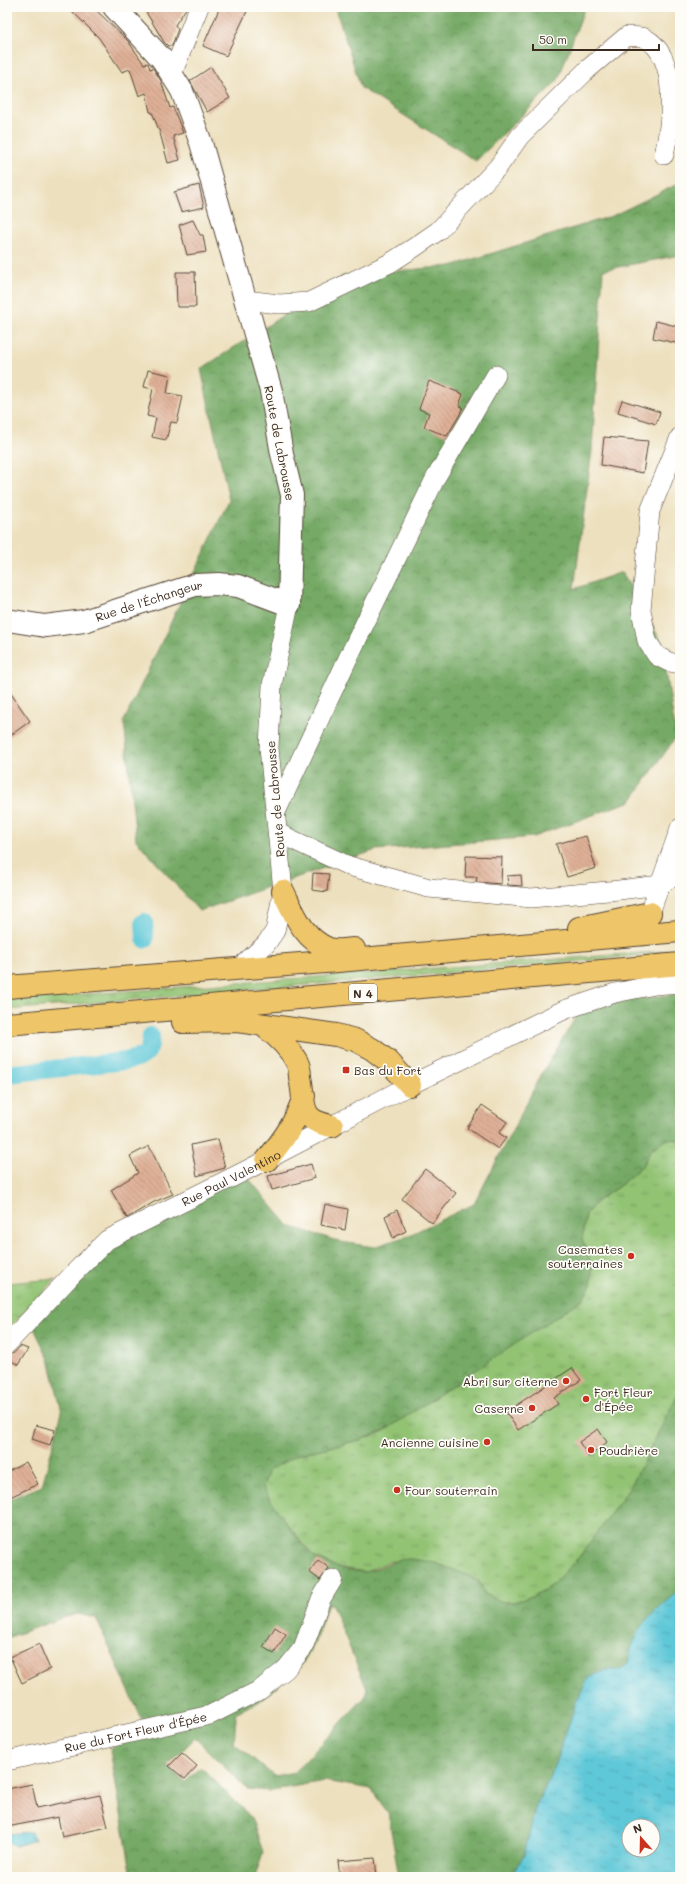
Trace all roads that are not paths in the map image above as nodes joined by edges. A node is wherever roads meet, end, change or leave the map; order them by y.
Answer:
1 (114, 7) edge
2 (199, 7) edge
3 (172, 74) junction
4 (664, 155) dead end
5 (246, 300) junction
6 (496, 375) dead end
7 (680, 437) edge
8 (289, 605) junction
9 (7, 620) edge
10 (680, 664) edge
11 (276, 812) junction
12 (680, 828) edge
13 (278, 833) junction
14 (680, 872) edge
15 (660, 885) junction
16 (283, 891) junction
17 (650, 913) joint
18 (680, 931) edge
19 (468, 950) junction
20 (407, 956) junction
21 (680, 964) edge
22 (238, 969) junction
23 (680, 983) edge
24 (7, 987) edge
25 (46, 1021) junction
26 (7, 1024) edge
27 (264, 1026) junction
28 (410, 1085) junction
29 (304, 1096) junction
30 (332, 1126) junction
31 (267, 1160) junction
32 (7, 1344) edge
33 (333, 1579) dead end
34 (7, 1761) edge

1 - 3 street, Route de Labrousse
2 - 3 street
3 - 5 street, Route de Labrousse
4 - 5 street
5 - 8 street, Route de Labrousse
6 - 11 street
7 - 10 street
8 - 9 street, Rue de l'Échangeur
8 - 11 street, Route de Labrousse
11 - 13 street, Route de Labrousse
12 - 15 street
13 - 15 street
13 - 16 street, Route de Labrousse
14 - 15 street
15 - 17 street
16 - 20 highway
16 - 22 street, Route de Labrousse
17 - 19 highway
18 - 19 highway
19 - 20 highway
20 - 22 highway
21 - 25 highway, N 4
22 - 24 highway
23 - 28 street, Rue Paul Valentino
25 - 26 highway, N 4
25 - 27 highway
27 - 28 highway
27 - 29 highway
28 - 30 street, Rue Paul Valentino
29 - 30 highway
29 - 31 highway
30 - 31 street, Rue Paul Valentino
31 - 32 street, Rue Paul Valentino
33 - 34 street, Rue du Fort Fleur d'Épée

